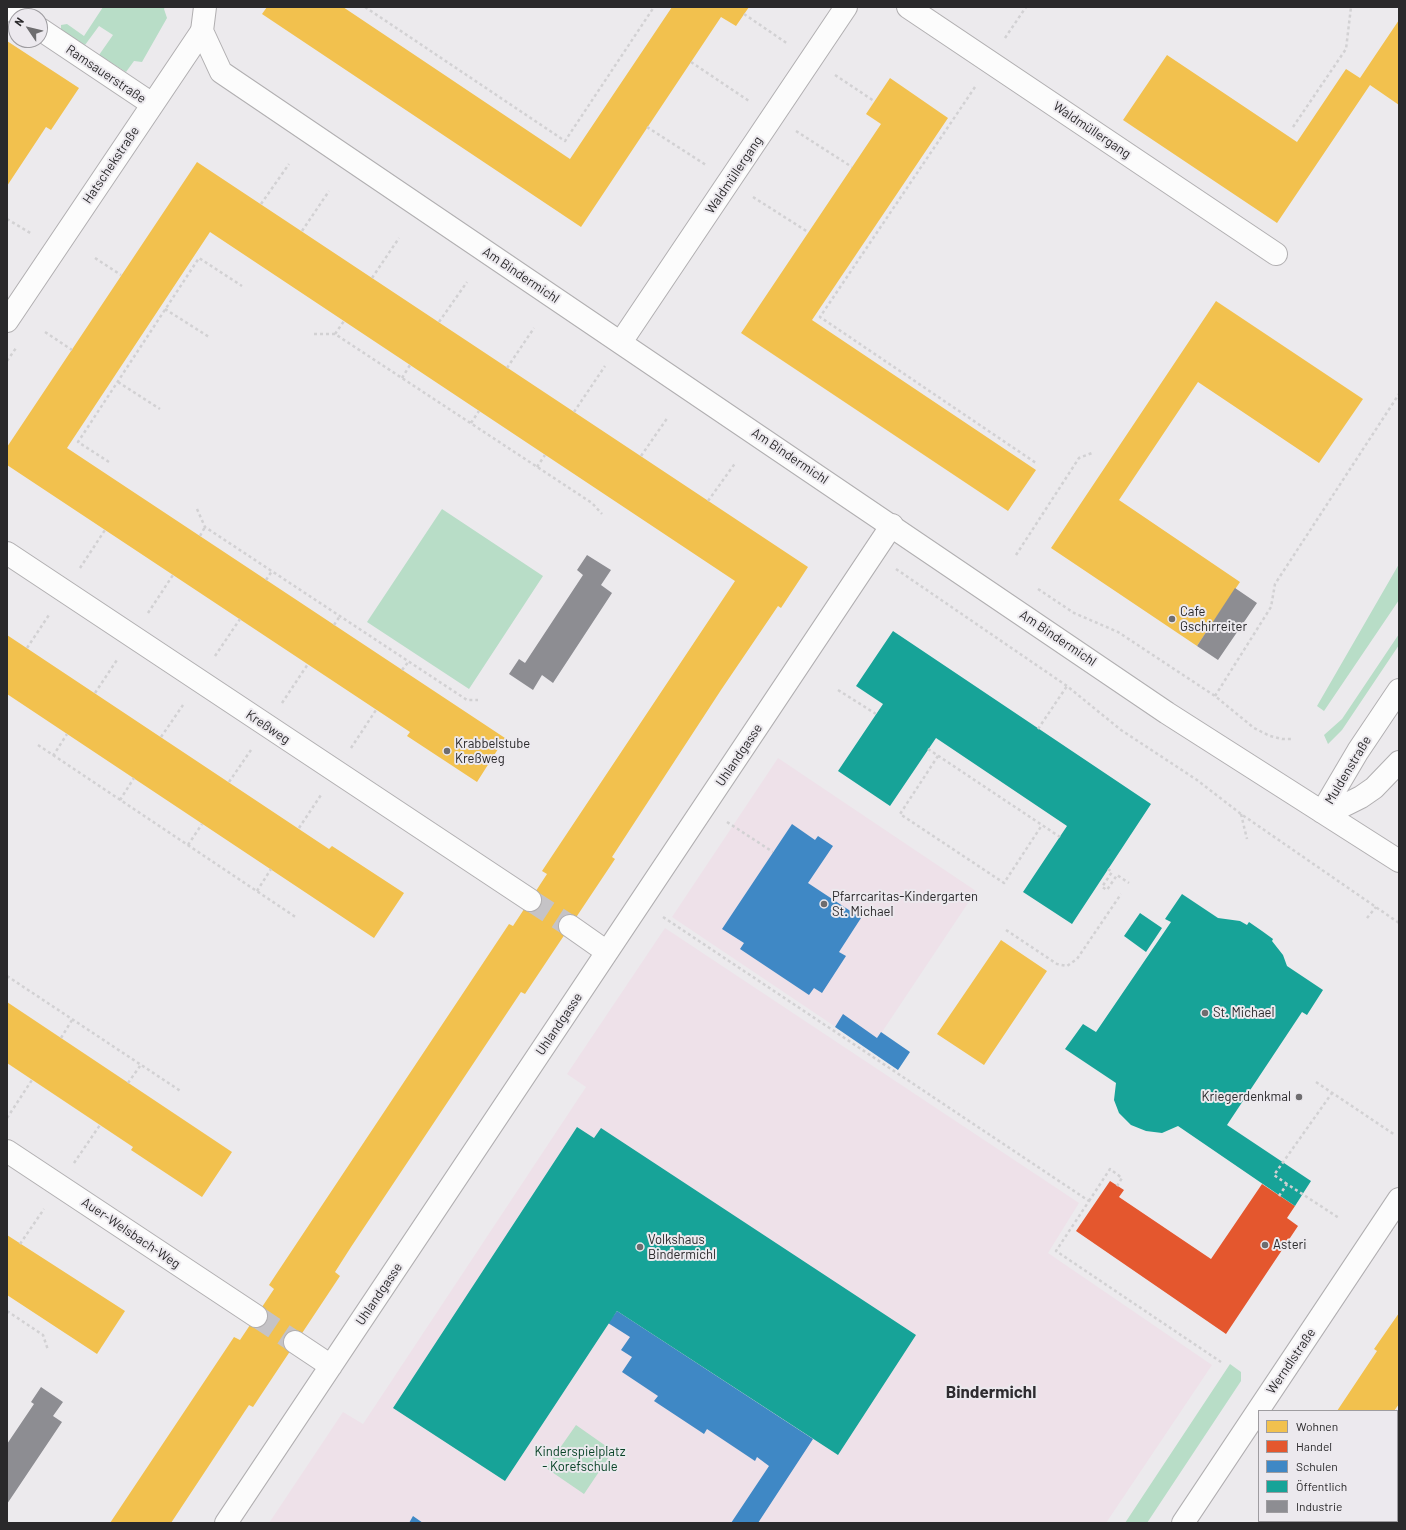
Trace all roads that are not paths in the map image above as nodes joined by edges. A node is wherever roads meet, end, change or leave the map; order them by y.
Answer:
1 (846, 7) edge
2 (908, 7) edge
3 (203, 8) edge
4 (202, 31) junction
5 (48, 34) edge
6 (152, 104) junction
7 (1276, 254) dead end
8 (7, 321) edge
9 (615, 351) junction
10 (892, 525) junction
11 (7, 553) edge
12 (1399, 690) edge
13 (1399, 762) edge
14 (1322, 812) junction
15 (1399, 861) edge
16 (530, 900) tunnel mouth
17 (570, 926) tunnel mouth
18 (607, 952) junction
19 (7, 1150) edge
20 (1399, 1200) edge
21 (256, 1316) tunnel mouth
22 (295, 1342) tunnel mouth
23 (331, 1366) junction
24 (1259, 1410) edge
25 (1258, 1411) edge
26 (226, 1523) edge
27 (1183, 1523) edge

1 - 9 street, Waldmüllergang
2 - 7 street, Waldmüllergang
3 - 4 street, Hatschekstraße
4 - 6 street, Hatschekstraße
4 - 9 street, Am Bindermichl
5 - 6 street, Ramsauerstraße
6 - 8 street, Hatschekstraße
9 - 10 street, Am Bindermichl
10 - 14 street, Am Bindermichl
10 - 18 street, Uhlandgasse
11 - 16 street, Kreßweg
12 - 14 street, Muldenstraße
13 - 14 street, Muldenstraße
14 - 15 street, Am Bindermichl
17 - 18 street
18 - 23 street, Uhlandgasse
19 - 21 street, Auer-Welsbach-Weg
20 - 24 street, Werndlstraße
22 - 23 street
23 - 26 street, Uhlandgasse
25 - 27 street, Werndlstraße

